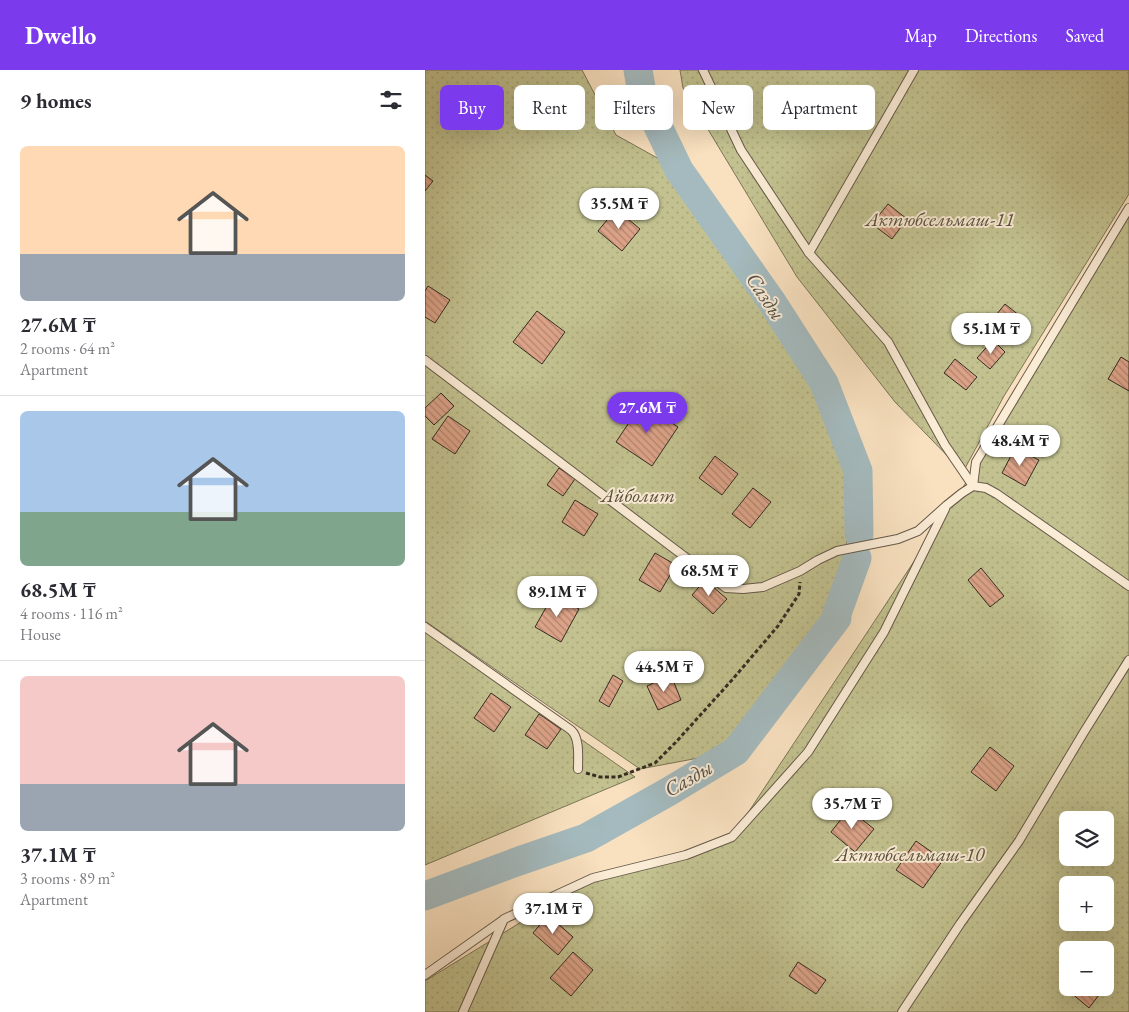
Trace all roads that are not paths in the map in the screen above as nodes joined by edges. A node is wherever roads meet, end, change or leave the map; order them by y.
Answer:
1 (703, 70) edge
2 (915, 70) edge
3 (1129, 208) edge
4 (809, 253) junction
5 (425, 360) edge
6 (973, 486) junction
7 (947, 505) junction
8 (1129, 586) edge
9 (425, 627) edge
10 (1129, 660) edge
11 (578, 769) road end
12 (504, 919) junction
13 (425, 975) edge
14 (463, 1012) edge
15 (902, 1012) edge

1 - 4 lane
2 - 4 lane
3 - 6 lane
4 - 6 lane
5 - 7 lane
6 - 7 lane
6 - 8 lane
7 - 12 lane
9 - 11 lane
10 - 15 lane
12 - 13 lane
12 - 14 lane

